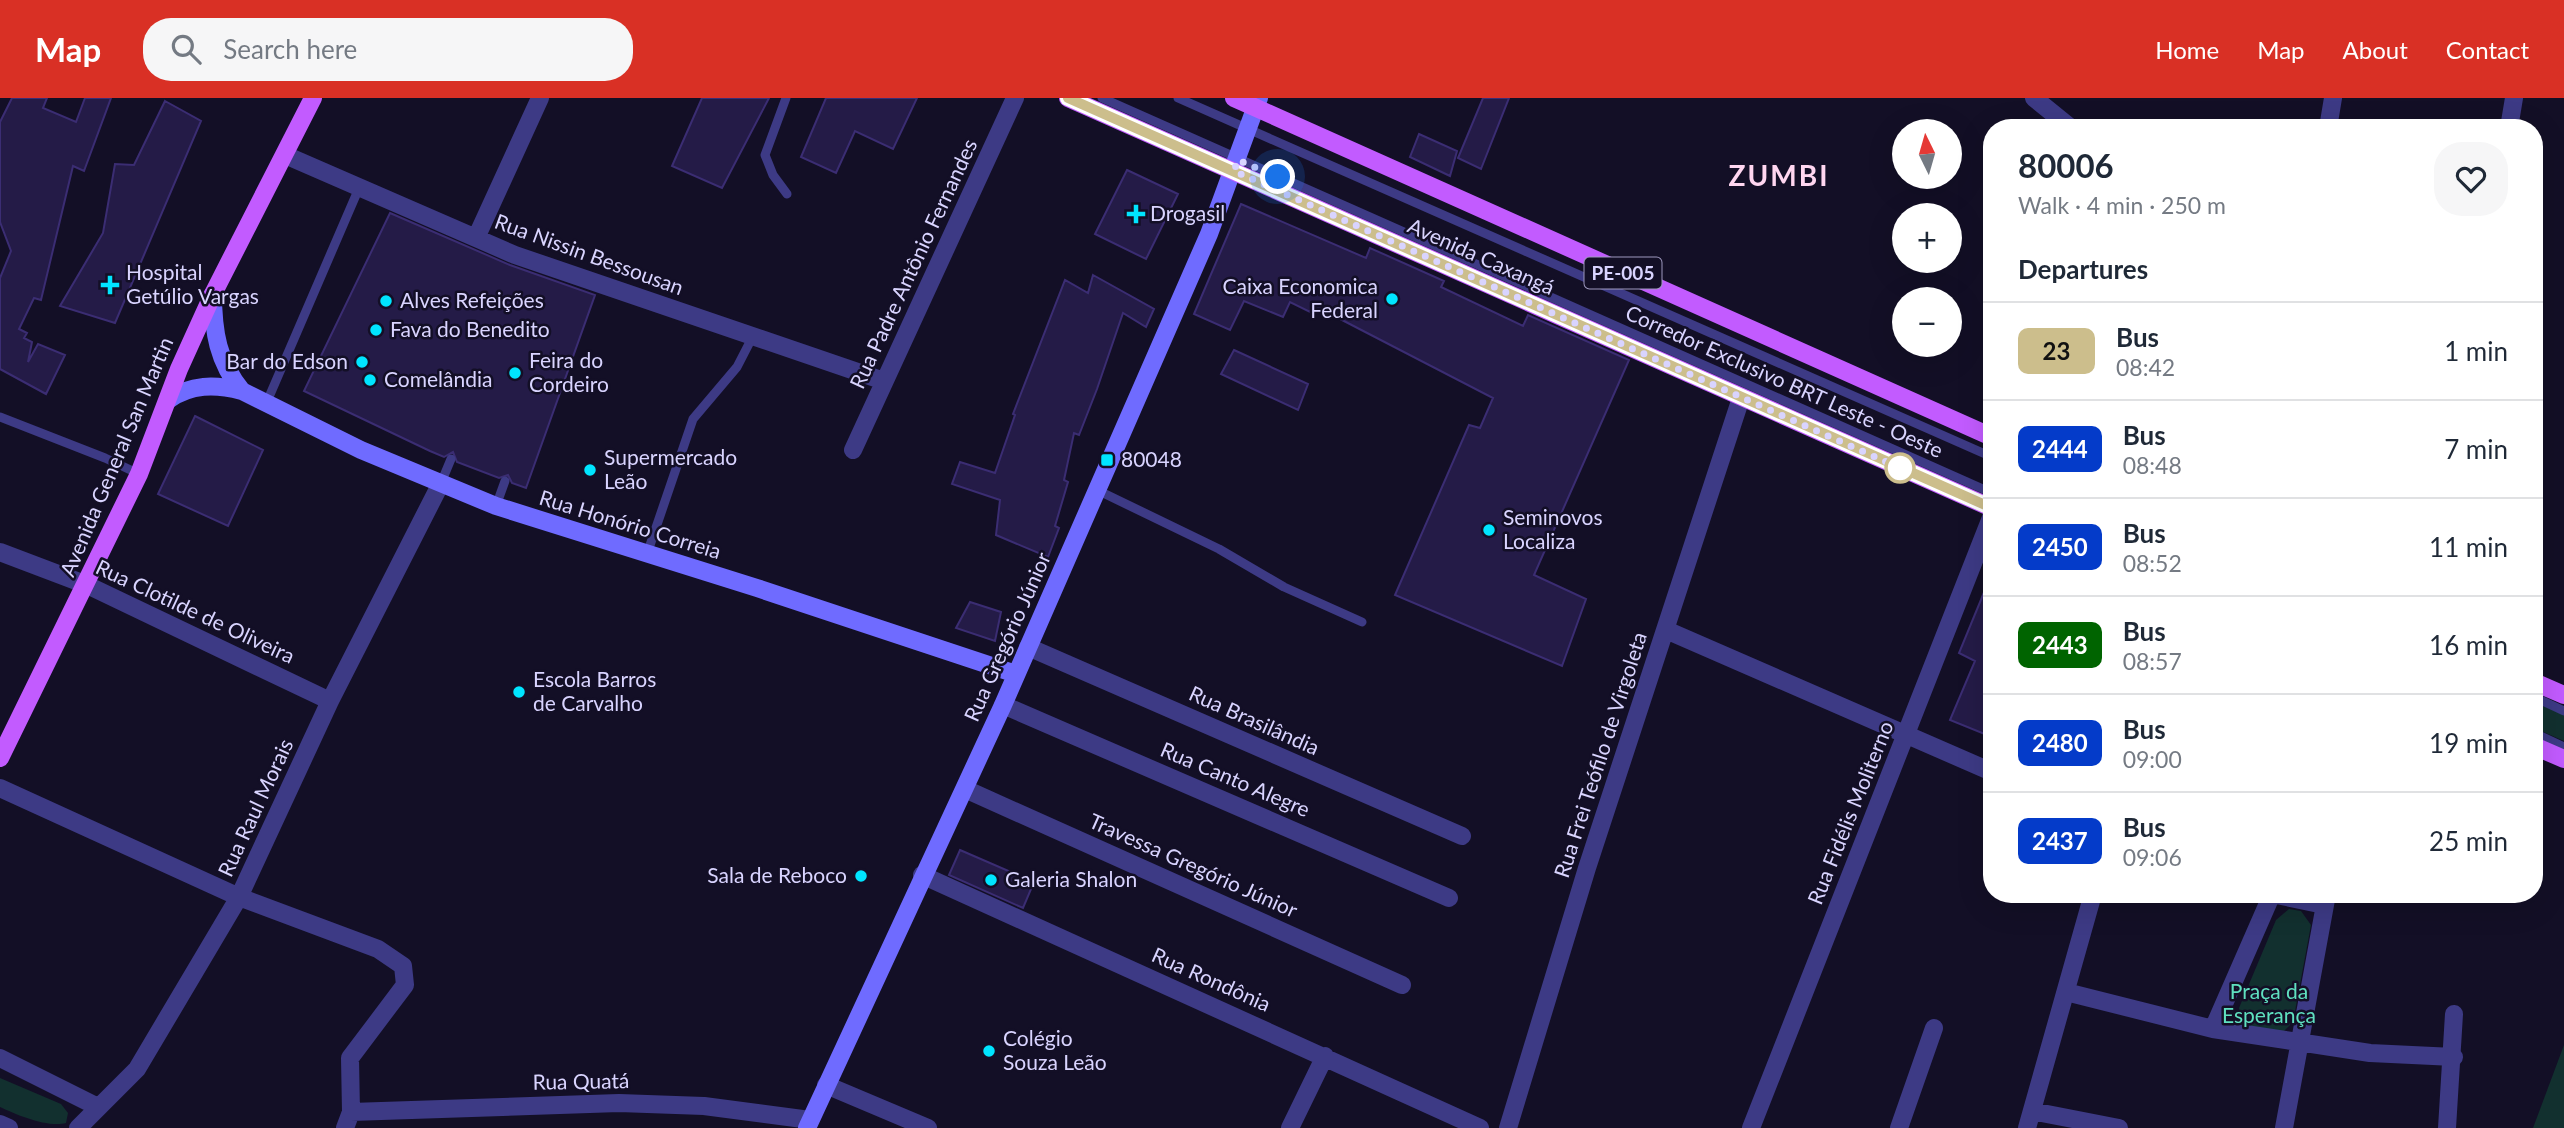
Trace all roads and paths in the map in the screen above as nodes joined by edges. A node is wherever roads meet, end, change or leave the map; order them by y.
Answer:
1 (313, 98) edge
2 (540, 98) edge
3 (786, 98) edge
4 (1015, 98) edge
5 (1068, 98) edge
6 (1102, 98) edge
7 (1178, 98) edge
8 (1234, 98) edge
9 (2034, 98) edge
10 (2333, 98) edge
11 (2514, 98) edge
12 (1257, 103) edge
13 (2060, 119) edge
14 (2330, 119) edge
15 (2510, 119) edge
16 (1248, 130) junction
17 (285, 155) junction
18 (1236, 166) junction
19 (359, 188) junction
20 (787, 194) dead end
21 (476, 238) junction
22 (213, 294) junction
23 (753, 336) junction
24 (884, 381) junction
25 (242, 391) junction
26 (1741, 398) junction
27 (168, 400) junction
28 (266, 404) junction
29 (0, 416) edge
30 (1983, 433) edge
31 (853, 450) dead end
32 (1983, 453) edge
33 (452, 459) dead end
34 (139, 474) junction
35 (505, 481) dead end
36 (440, 485) junction
37 (1983, 489) edge
38 (1097, 490) junction
39 (1983, 504) edge
40 (496, 506) junction
41 (1983, 537) edge
42 (0, 552) edge
43 (647, 554) junction
44 (87, 585) junction
45 (1362, 622) dead end
46 (1666, 631) junction
47 (1028, 647) junction
48 (1016, 674) junction
49 (2543, 686) edge
50 (2564, 695) edge
51 (330, 701) junction
52 (2543, 701) edge
53 (1003, 705) junction
54 (2564, 711) edge
55 (1905, 737) junction
56 (2543, 737) edge
57 (2564, 747) edge
58 (2543, 750) edge
59 (0, 758) edge
60 (2564, 759) edge
61 (1983, 768) edge
62 (0, 788) edge
63 (965, 789) junction
64 (1462, 836) dead end
65 (922, 874) junction
66 (239, 897) junction
67 (1449, 898) dead end
68 (2091, 903) edge
69 (2268, 903) edge
70 (2325, 903) edge
71 (1402, 985) dead end
72 (2066, 992) junction
73 (2454, 1014) dead end
74 (1934, 1028) dead end
75 (2213, 1029) junction
76 (2300, 1043) junction
77 (1325, 1056) junction
78 (2454, 1057) junction
79 (0, 1058) edge
80 (826, 1084) junction
81 (98, 1107) junction
82 (2029, 1119) edge
83 (348, 1120) edge
84 (0, 1124) edge
85 (808, 1124) edge
86 (9, 1128) edge
87 (78, 1128) edge
88 (928, 1128) edge
89 (1290, 1128) edge
90 (1480, 1128) edge
91 (1508, 1128) edge
92 (1751, 1128) edge
93 (1899, 1128) edge
94 (2119, 1128) edge
95 (2284, 1128) edge
96 (2447, 1128) edge

1 - 17 main road, Avenida General San Martin
2 - 21 street
3 - 20 lane
4 - 24 street, Rua Padre Antônio Fernandes
5 - 18 main road, Avenida Caxangá
6 - 18 lane, Corredor Exclusivo BRT Leste - Oeste
7 - 16 lane, Corredor Exclusivo BRT Leste - Oeste
8 - 12 main road, Avenida Caxangá / PE-005
9 - 13 street
10 - 14 street
11 - 15 street
12 - 16 main road, Rua Gregório Júnior
12 - 30 main road, Avenida Caxangá / PE-005
16 - 18 main road, Rua Gregório Júnior
16 - 32 lane, Corredor Exclusivo BRT Leste - Oeste
17 - 19 street, Rua Nissin Bessousan
17 - 22 main road, Avenida General San Martin
18 - 26 main road, Avenida Caxangá
18 - 37 lane, Corredor Exclusivo BRT Leste - Oeste
18 - 38 main road, Rua Gregório Júnior
19 - 21 street, Rua Nissin Bessousan
19 - 28 lane
21 - 23 street, Rua Nissin Bessousan
22 - 25 main road, Rua Honório Correia
22 - 27 main road, Avenida General San Martin
23 - 24 street, Rua Nissin Bessousan
23 - 43 lane
24 - 31 street, Rua Padre Antônio Fernandes
25 - 27 main road, Rua Honório Correia
25 - 28 main road, Rua Honório Correia
26 - 39 main road, Avenida Caxangá
26 - 46 street, Rua Frei Teófilo de Virgoleta
27 - 34 main road, Avenida General San Martin
28 - 36 main road, Rua Honório Correia
29 - 34 lane
33 - 36 lane
34 - 44 main road, Avenida General San Martin
35 - 40 lane
36 - 40 main road, Rua Honório Correia
36 - 51 street, Rua Raul Morais
38 - 45 lane
38 - 47 main road, Rua Gregório Júnior
40 - 43 main road, Rua Honório Correia
41 - 55 street, Rua Fidélis Moliterno
42 - 44 street, Rua Clotilde de Oliveira
43 - 48 main road, Rua Honório Correia
44 - 51 street, Rua Clotilde de Oliveira
44 - 59 main road, Avenida General San Martin
46 - 55 street
46 - 91 street, Rua Frei Teófilo de Virgoleta
47 - 48 main road, Rua Gregório Júnior
47 - 64 street, Rua Brasilândia
48 - 53 main road, Rua Gregório Júnior
49 - 50 main road
51 - 66 street, Rua Raul Morais
52 - 54 lane
53 - 63 main road, Rua Gregório Júnior
53 - 67 street, Rua Canto Alegre
55 - 61 street
55 - 92 street, Rua Fidélis Moliterno
56 - 57 lane
58 - 60 main road
62 - 66 street
63 - 65 main road, Rua Gregório Júnior
63 - 71 street, Travessa Gregório Júnior
65 - 77 street, Rua Rondônia
65 - 80 main road, Rua Gregório Júnior
66 - 81 street, Rua Raul Morais
66 - 83 street
68 - 72 street
69 - 75 street
70 - 76 street
72 - 75 street
72 - 82 street
73 - 78 street
74 - 93 street
75 - 76 street
76 - 78 street
76 - 95 street
77 - 89 street
77 - 90 street, Rua Rondônia
78 - 96 street
79 - 81 street
80 - 85 main road, Rua Gregório Júnior
80 - 88 street
81 - 87 street, Rua Raul Morais
82 - 94 street
83 - 85 street, Rua Quatá
84 - 86 street

